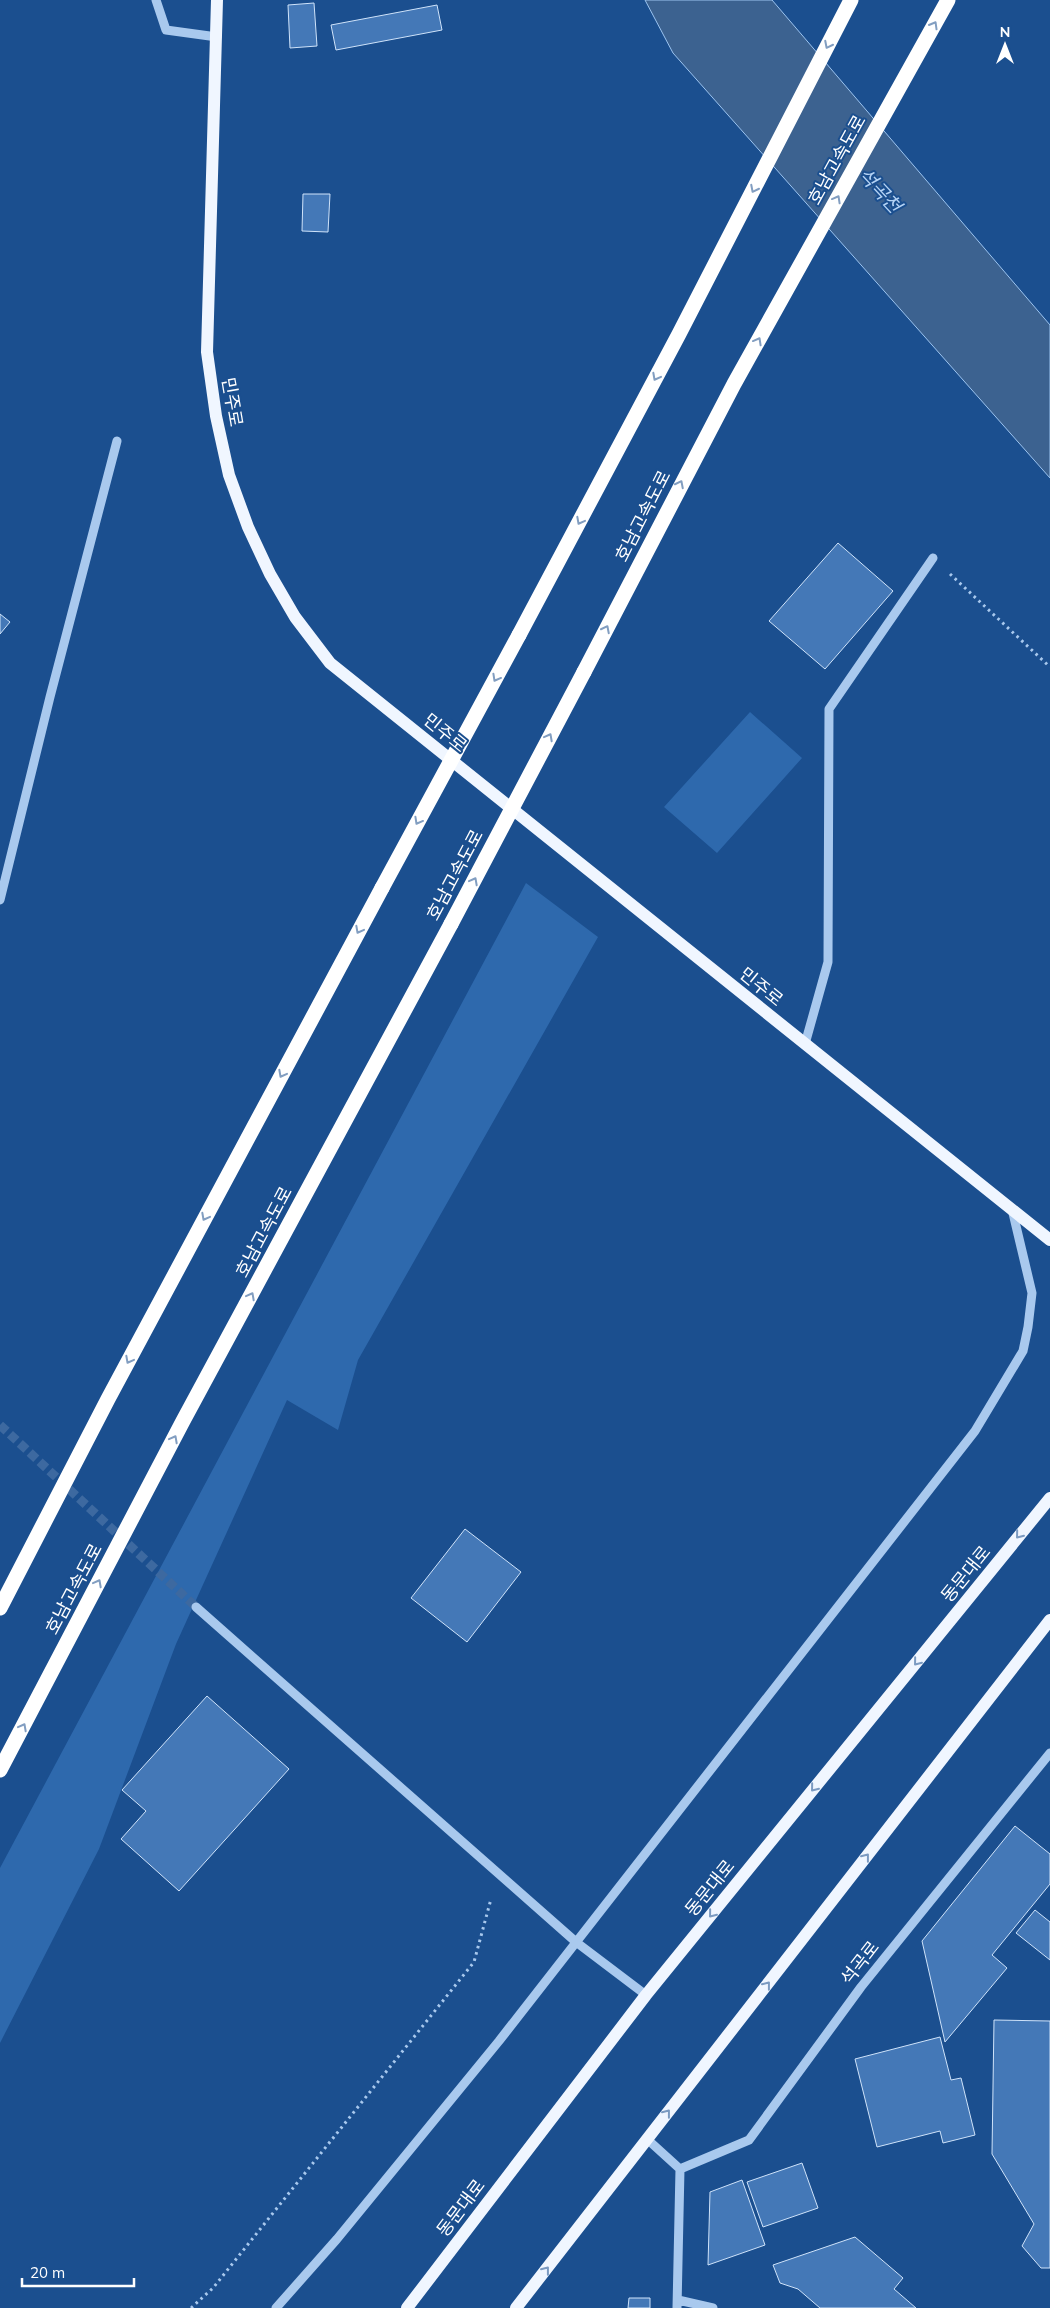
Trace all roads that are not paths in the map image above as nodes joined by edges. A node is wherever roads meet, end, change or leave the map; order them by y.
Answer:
1 (156, 0) edge
2 (217, 0) edge
3 (948, 0) edge
4 (851, 1) edge
5 (217, 37) junction
6 (117, 441) dead end
7 (933, 558) road end
8 (0, 900) edge
9 (805, 1044) junction
10 (1012, 1208) junction
11 (1050, 1240) edge
12 (1050, 1498) edge
13 (196, 1607) tunnel mouth
14 (0, 1608) edge
15 (1050, 1620) edge
16 (1050, 1753) edge
17 (0, 1770) edge
18 (576, 1942) junction
19 (646, 1995) junction
20 (647, 2139) junction
21 (680, 2169) junction
22 (678, 2304) edge
23 (276, 2308) edge
24 (407, 2308) edge
25 (516, 2308) edge
26 (713, 2308) edge

1 - 5 street
2 - 5 main road, 민주로
17 -> 3 highway, 호남고속도로, bridge
4 -> 14 highway, bridge
5 - 9 main road, 민주로
6 - 8 street
7 - 9 street
9 - 10 main road, 민주로
10 - 11 main road, 민주로
10 - 18 street
12 -> 19 main road, 동문대로
13 - 18 street
20 -> 15 main road
16 - 21 street, 석곡로
18 - 19 street
18 - 23 street
19 - 24 main road, 동문대로
20 - 21 street
25 -> 20 main road
21 - 22 street
22 - 26 street

